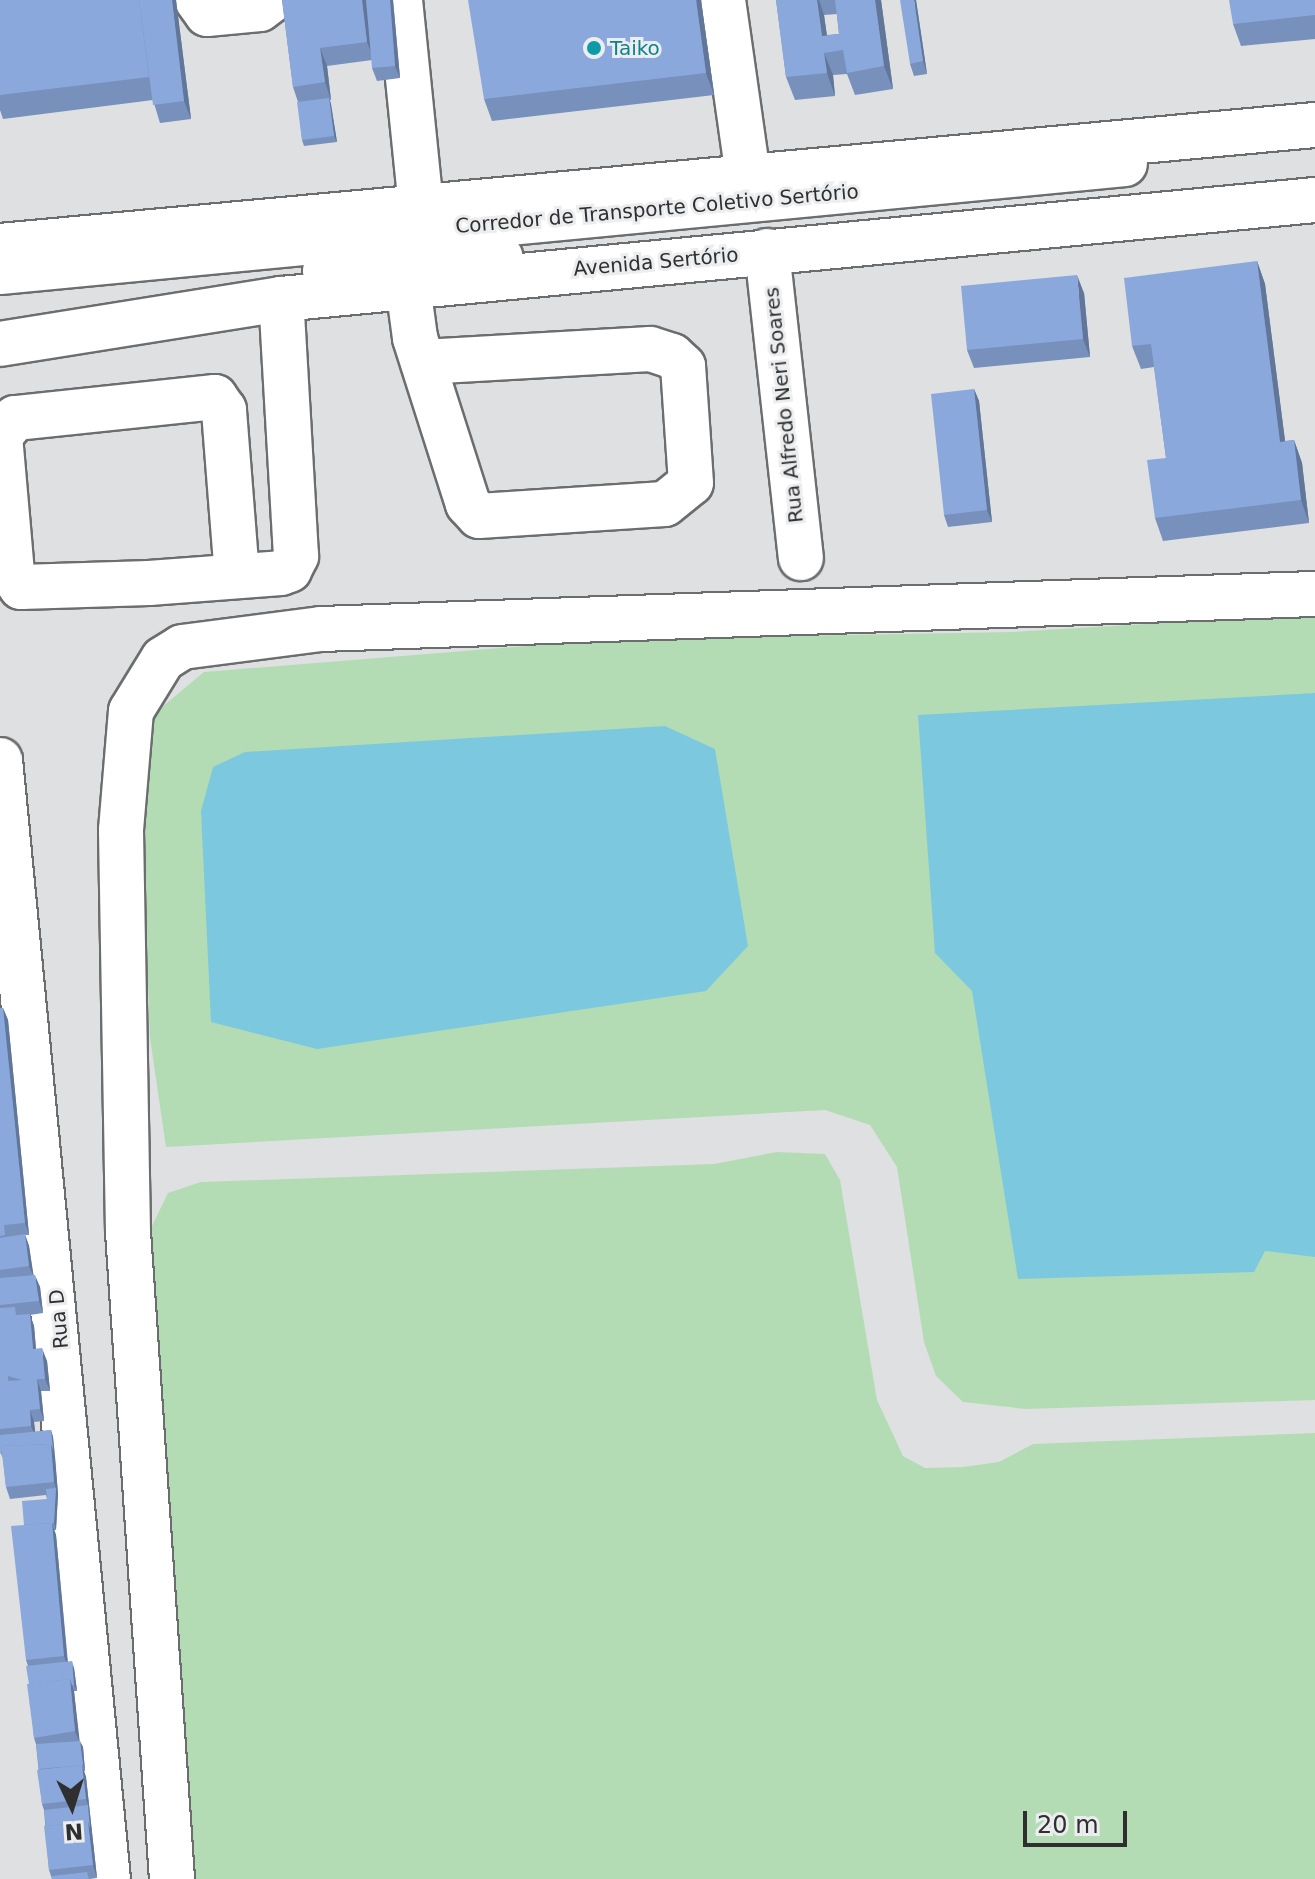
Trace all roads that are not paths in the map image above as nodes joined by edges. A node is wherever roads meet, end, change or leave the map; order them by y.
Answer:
1 (197, 0) edge
2 (272, 0) edge
3 (400, 0) edge
4 (723, 0) edge
5 (1315, 125) edge
6 (1315, 146) edge
7 (1315, 181) edge
8 (749, 182) junction
9 (1315, 200) edge
10 (421, 206) junction
11 (0, 246) edge
12 (767, 251) junction
13 (0, 272) edge
14 (408, 286) junction
15 (0, 298) edge
16 (281, 299) junction
17 (0, 344) edge
18 (423, 362) junction
19 (801, 558) dead end
20 (237, 576) junction
21 (1315, 594) edge
22 (0, 760) edge
23 (108, 1879) edge
24 (172, 1879) edge

1 - 2 main road
3 - 10 main road
4 - 8 main road
5 - 8 main road
6 - 13 main road, Corredor de Transporte Coletivo Sertório
7 - 15 main road, Corredor de Transporte Coletivo Sertório
8 - 10 main road
9 - 12 main road, Avenida Sertório
10 - 11 main road
12 - 14 main road, Avenida Sertório
12 - 19 main road, Rua Alfredo Neri Soares
14 - 16 main road, Avenida Sertório
14 - 18 main road
16 - 17 main road, Avenida Sertório
16 - 20 main road
18 - 18 main road
20 - 20 main road
21 - 24 main road
22 - 23 main road, Rua D

